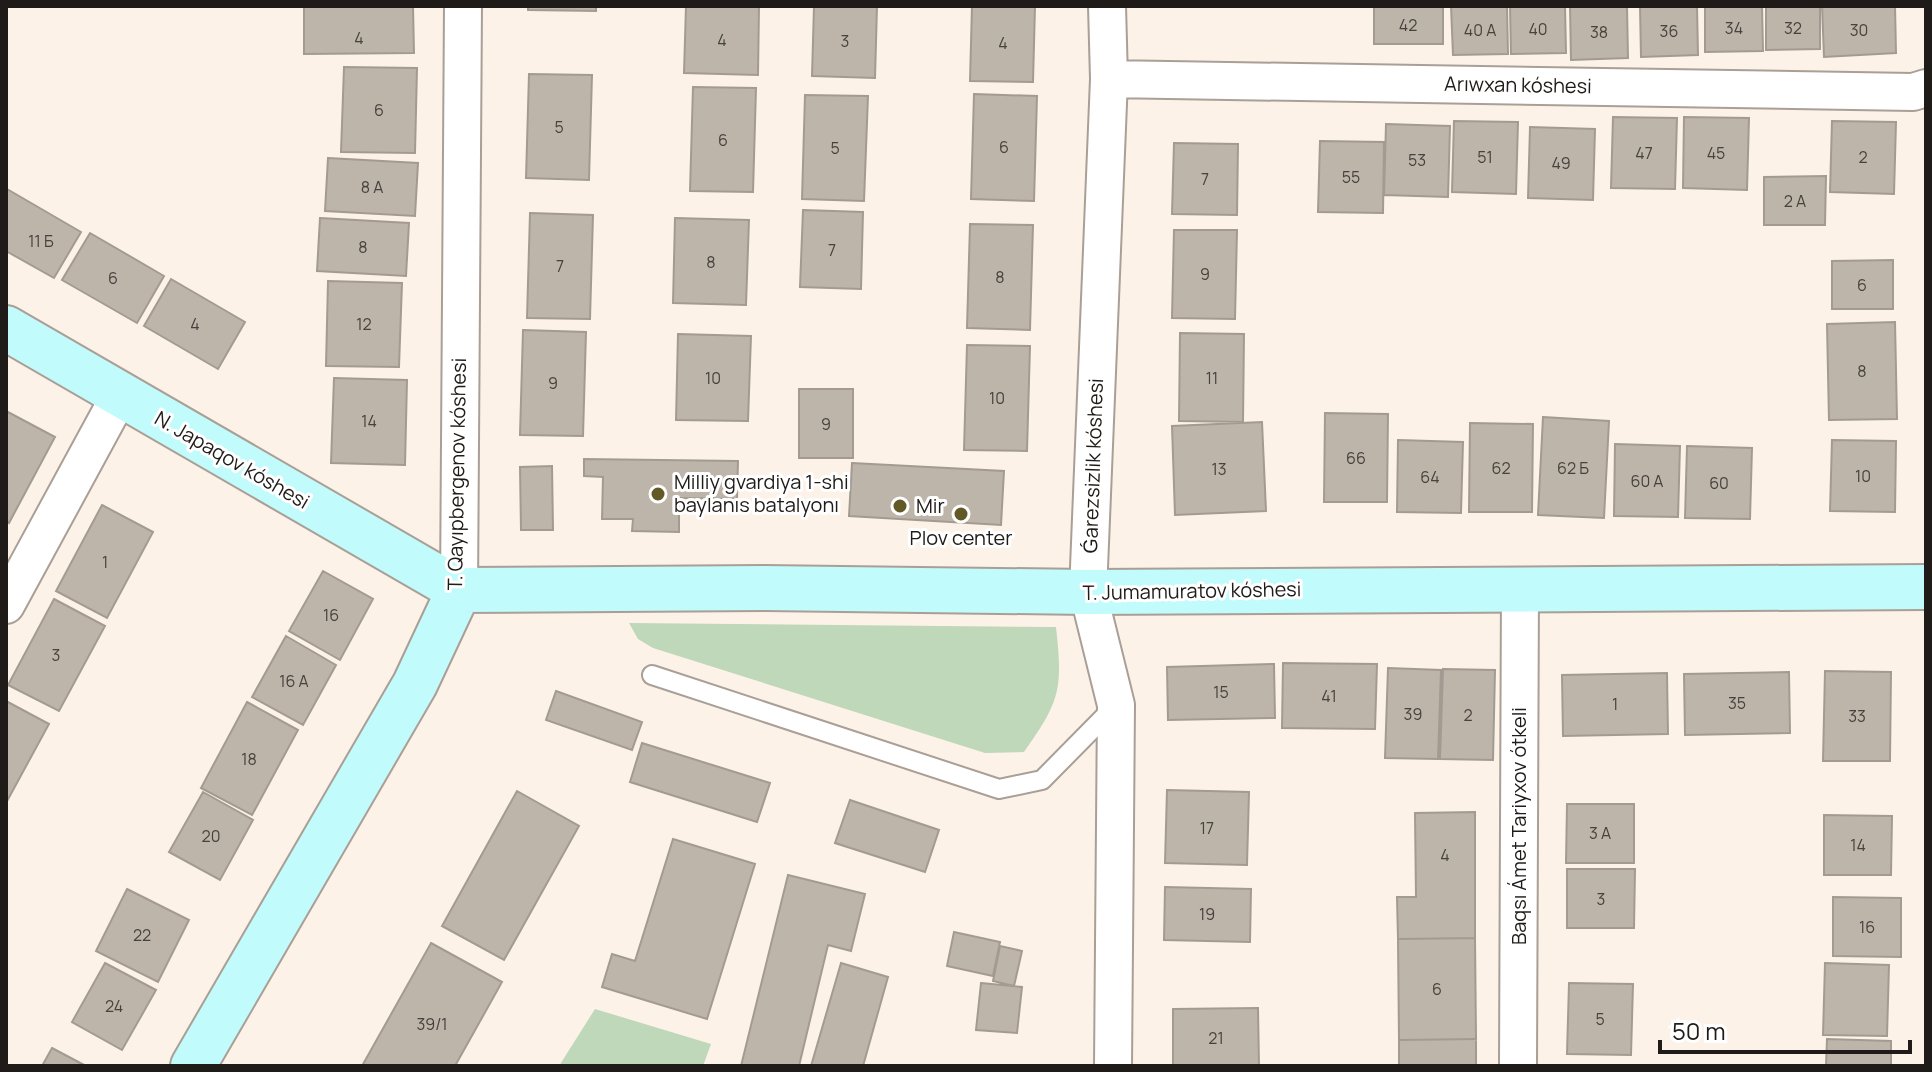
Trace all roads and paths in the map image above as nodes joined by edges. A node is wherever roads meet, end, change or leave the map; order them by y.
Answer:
1 (463, 6) edge
2 (1107, 6) edge
3 (1109, 79) junction
4 (1926, 88) edge
5 (6, 328) edge
6 (120, 395) junction
7 (1520, 587) junction
8 (1926, 587) edge
9 (459, 590) junction
10 (1088, 592) junction
11 (6, 605) edge
12 (652, 675) dead end
13 (1116, 705) junction
14 (193, 1066) edge
15 (1113, 1066) edge
16 (1518, 1066) edge

1 - 9 street, T. Qayıpbergenov kóshesi
2 - 3 street, Ǵarezsizlik kóshesi
3 - 4 street, Arıwxan kóshesi
3 - 10 street, Ǵarezsizlik kóshesi
5 - 6 main road, N. Japaqov kóshesi
6 - 9 main road, N. Japaqov kóshesi
6 - 11 street
7 - 8 main road, T. Jumamuratov kóshesi
7 - 10 main road, T. Jumamuratov kóshesi
7 - 16 street, Baqsı Ámet Tariyxov ótkeli
9 - 10 main road, T. Jumamuratov kóshesi
9 - 14 main road, T. Qayıpbergenov kóshesi
10 - 13 street, Ǵarezsizlik kóshesi
12 - 13 lane
13 - 15 street, Ǵarezsizlik kóshesi

